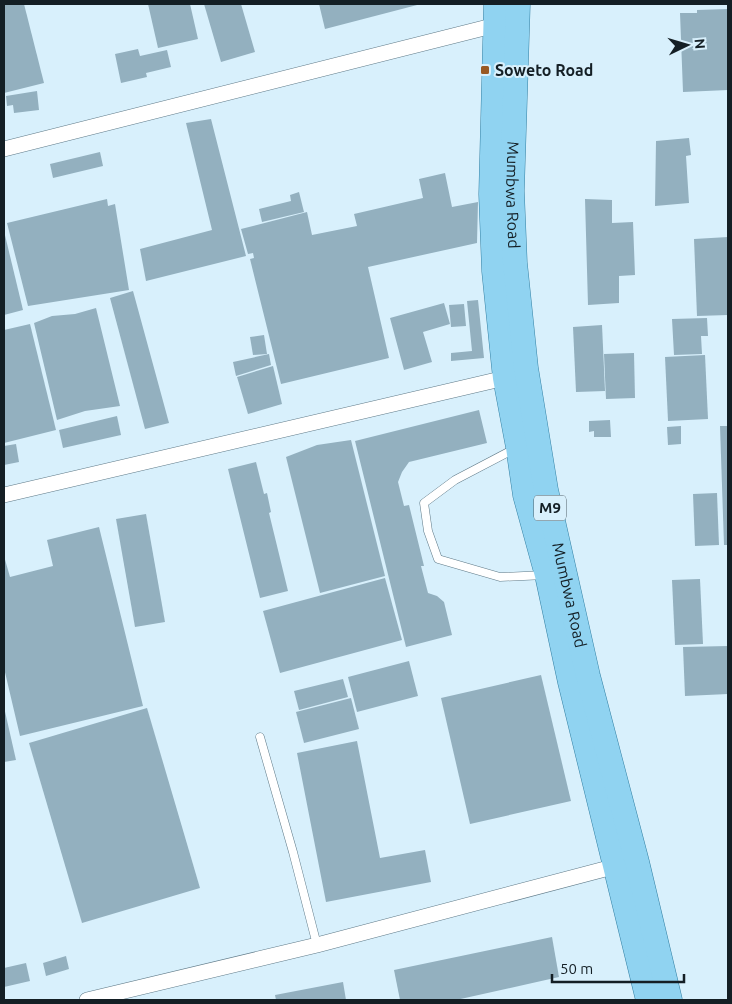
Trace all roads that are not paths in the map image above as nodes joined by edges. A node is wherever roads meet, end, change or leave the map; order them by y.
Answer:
1 (507, 13) edge
2 (4, 149) edge
3 (504, 378) junction
4 (518, 447) junction
5 (535, 492) junction
6 (4, 495) edge
7 (547, 575) junction
8 (260, 737) dead end
9 (626, 864) junction
10 (317, 945) junction
11 (87, 1000) edge
12 (648, 1000) edge
13 (670, 1000) edge

1 - 2 street
1 - 3 main road, Mumbwa Road / M9
1 - 5 main road, Mumbwa Road / M9
3 - 4 main road, Mumbwa Road / M9
3 - 6 street
4 - 5 main road, Mumbwa Road / M9
4 - 7 lane
5 - 7 main road, Mumbwa Road / M9
5 - 9 main road, Mumbwa Road / M9
7 - 9 main road, Mumbwa Road / M9
8 - 10 lane
9 - 10 street
9 - 12 main road, Mumbwa Road / M9
9 - 13 main road, Mumbwa Road / M9
10 - 11 street

